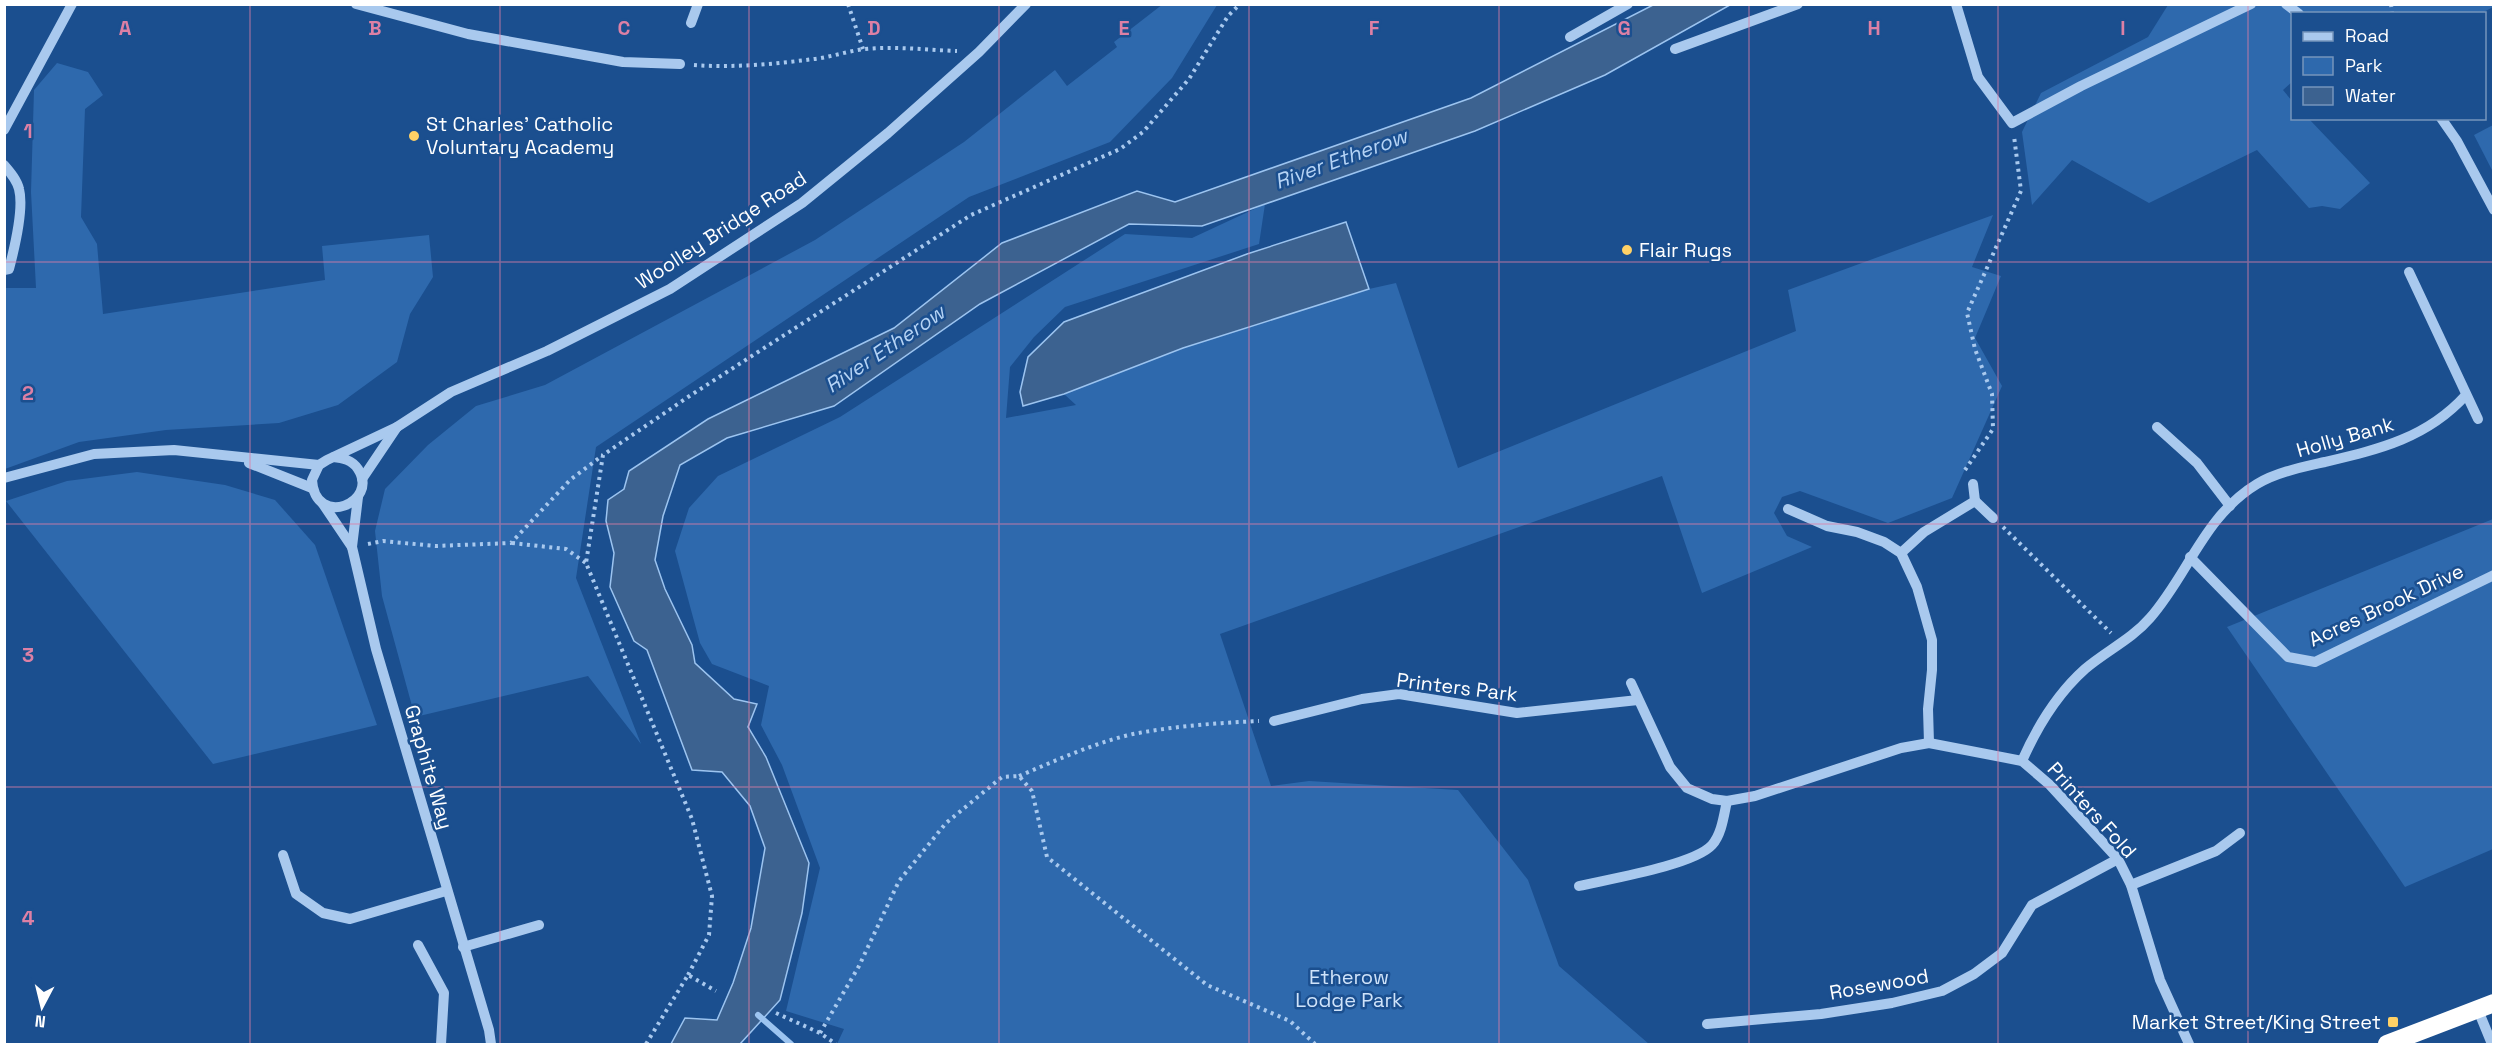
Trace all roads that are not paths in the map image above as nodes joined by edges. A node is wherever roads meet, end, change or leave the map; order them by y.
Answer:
1 (72, 4) edge
2 (356, 4) edge
3 (698, 4) edge
4 (1026, 4) edge
5 (1628, 4) edge
6 (1798, 4) edge
7 (1956, 4) edge
8 (2251, 4) edge
9 (691, 23) dead end
10 (1570, 37) dead end
11 (1675, 49) dead end
12 (680, 64) road end
13 (2442, 120) edge
14 (4, 130) edge
15 (4, 165) edge
16 (2493, 210) edge
17 (4, 270) edge
18 (2409, 272) dead end
19 (2466, 395) junction
20 (2478, 419) dead end
21 (397, 427) junction
22 (2157, 427) dead end
23 (333, 457) junction
24 (236, 458) junction
25 (319, 465) junction
26 (4, 478) edge
27 (362, 479) junction
28 (1973, 484) road end
29 (312, 488) junction
30 (358, 497) junction
31 (1975, 501) junction
32 (323, 504) junction
33 (2230, 506) junction
34 (1788, 509) dead end
35 (1997, 522) road end
36 (352, 547) junction
37 (1901, 553) junction
38 (2190, 557) junction
39 (2493, 574) edge
40 (1631, 683) dead end
41 (1638, 700) junction
42 (1274, 721) road end
43 (1929, 744) junction
44 (2022, 761) junction
45 (1727, 801) junction
46 (2240, 833) dead end
47 (283, 855) dead end
48 (2118, 859) junction
49 (2131, 885) junction
50 (1579, 886) dead end
51 (446, 891) junction
52 (539, 925) dead end
53 (418, 945) dead end
54 (464, 947) junction
55 (2486, 1007) edge
56 (1707, 1024) dead end
57 (441, 1044) edge
58 (491, 1044) edge
59 (2189, 1044) edge
60 (2387, 1044) edge
61 (2492, 1044) edge

1 - 14 street
2 - 12 street
3 - 9 street
4 - 21 street, Woolley Bridge Road
5 - 10 street
6 - 11 street
7 - 8 street
13 - 16 street
15 - 17 street
18 - 19 street
19 - 20 street
19 - 33 street, Holly Bank
21 - 23 street, Woolley Bridge Road
21 - 27 street, Woolley Bridge Road
22 - 33 street
23 - 25 street
23 - 27 street
24 - 25 street
24 - 26 street
24 - 29 street
25 - 29 street
27 - 30 street
28 - 31 street
29 - 32 street
30 - 32 street
30 - 36 street, Graphite Way
31 - 35 street
31 - 37 street
32 - 36 street
33 - 38 street, Holly Bank
34 - 37 street
36 - 51 street, Graphite Way
37 - 43 street
38 - 39 street, Acres Brook Drive
38 - 44 street, Holly Bank
40 - 41 street
41 - 42 street, Printers Park
41 - 45 street
43 - 44 street, Printers Fold
43 - 45 street, Printers Fold
44 - 48 street, Printers Fold
45 - 50 street
46 - 49 street
47 - 51 street
48 - 49 street, Printers Fold
48 - 56 street, Rosewood
49 - 59 street, Printers Fold
51 - 54 street, Graphite Way
52 - 54 street
53 - 57 street
54 - 58 street, Graphite Way
55 - 60 highway
55 - 61 street

